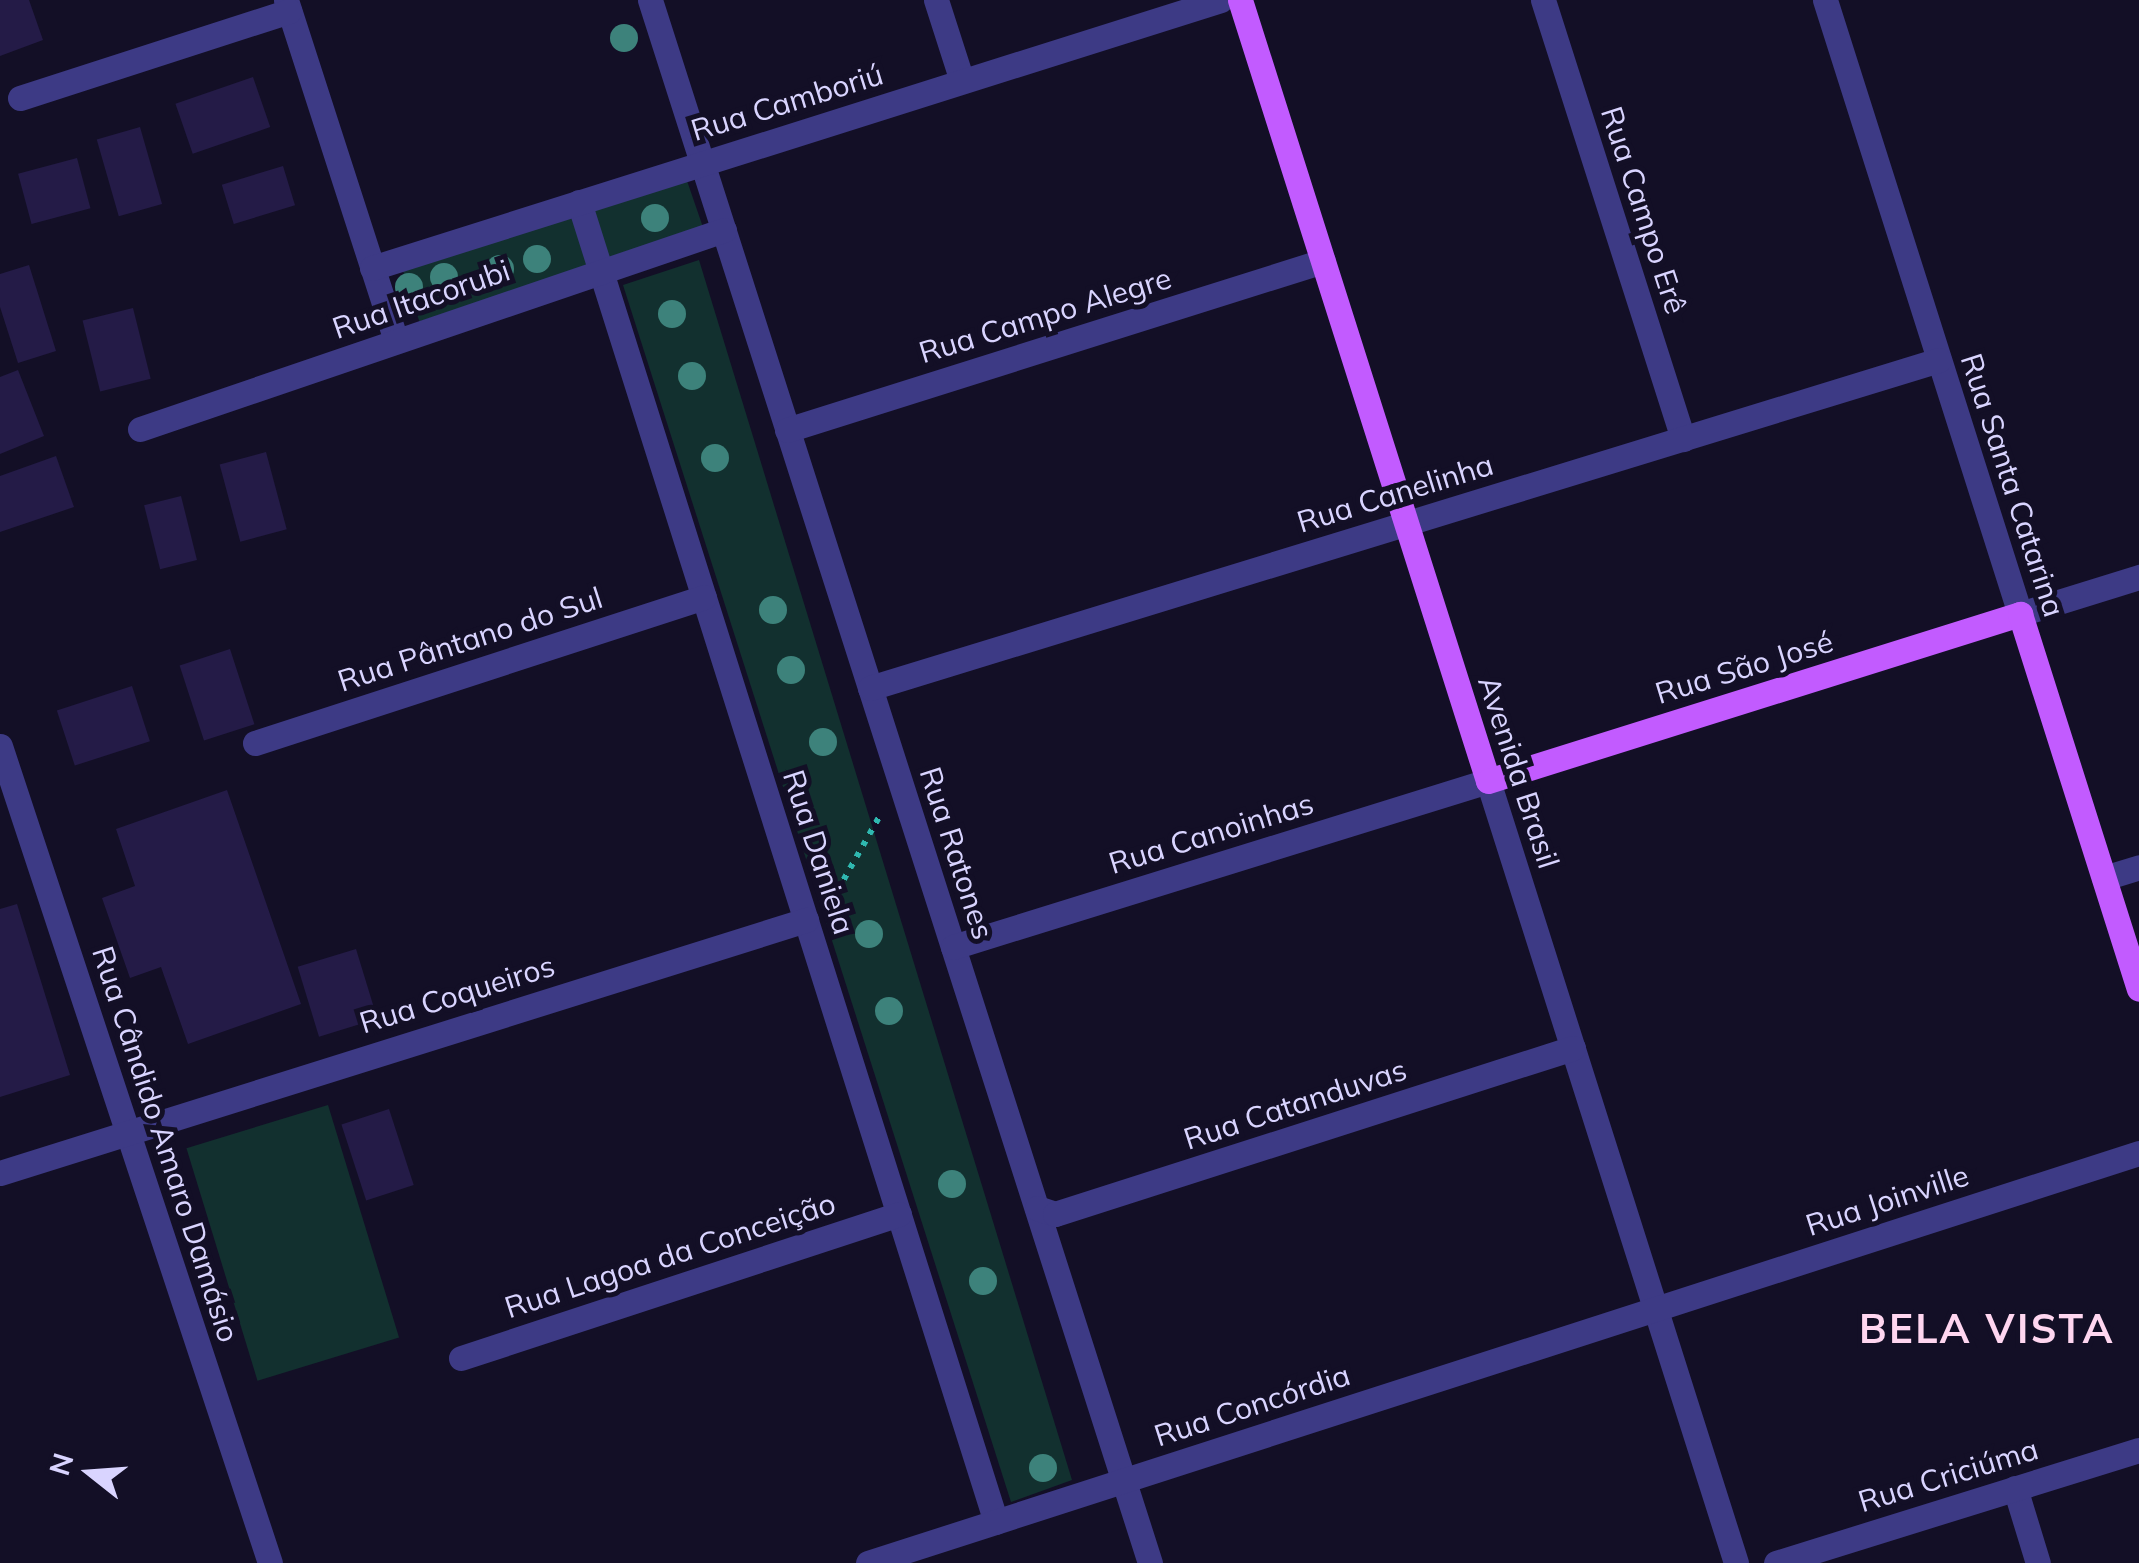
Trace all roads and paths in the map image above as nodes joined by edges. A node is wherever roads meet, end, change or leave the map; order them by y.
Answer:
1 (650, 0) edge
2 (936, 0) edge
3 (1221, 0) edge
4 (1240, 0) edge
5 (1543, 0) edge
6 (1825, 0) edge
7 (287, 5) edge
8 (962, 81) junction
9 (20, 98) dead end
10 (702, 162) junction
11 (579, 202) junction
12 (724, 230) junction
13 (1323, 261) junction
14 (372, 268) junction
15 (601, 272) junction
16 (396, 342) junction
17 (1940, 360) junction
18 (140, 429) dead end
19 (788, 430) junction
20 (1682, 439) junction
21 (1406, 524) junction
22 (2139, 577) edge
23 (704, 597) junction
24 (2020, 614) junction
25 (870, 688) junction
26 (256, 743) dead end
27 (0, 746) edge
28 (1488, 781) junction
29 (900, 782) junction
30 (2139, 867) edge
31 (2104, 878) junction
32 (809, 928) junction
33 (953, 948) junction
34 (2139, 989) edge
35 (1573, 1048) junction
36 (127, 1132) junction
37 (2139, 1153) edge
38 (0, 1173) edge
39 (1037, 1208) junction
40 (899, 1214) junction
41 (1656, 1309) junction
42 (461, 1358) dead end
43 (2139, 1450) edge
44 (1124, 1480) junction
45 (2015, 1488) junction
46 (996, 1522) junction
47 (270, 1563) edge
48 (868, 1563) edge
49 (1150, 1563) edge
50 (1736, 1563) edge
51 (1776, 1563) edge
52 (2038, 1563) edge

1 - 10 street, Rua Ratones
2 - 8 street
3 - 8 street, Rua Camboriú
4 - 13 main road, Avenida Brasil
5 - 20 street, Rua Campo Erê
6 - 17 street, Rua Santa Catarina
7 - 9 street
7 - 14 street
8 - 10 street, Rua Camboriú
10 - 11 street, Rua Camboriú
10 - 12 street, Rua Ratones
11 - 14 street, Rua Camboriú
11 - 15 street, Rua Daniela
12 - 15 street, Rua Itacorubi
12 - 19 street, Rua Ratones
13 - 19 street, Rua Campo Alegre
13 - 21 main road, Avenida Brasil
14 - 16 street
15 - 16 street, Rua Itacorubi
15 - 23 street, Rua Daniela
16 - 18 street, Rua Itacorubi
17 - 20 street, Rua Canelinha
17 - 24 street, Rua Santa Catarina
19 - 25 street, Rua Ratones
20 - 21 street, Rua Canelinha
21 - 25 street, Rua Canelinha
21 - 28 main road, Avenida Brasil
22 - 24 street
23 - 26 street, Rua Pântano do Sul
23 - 32 street, Rua Daniela
24 - 28 main road, Rua São José
24 - 31 main road, Rua Santa Catarina
25 - 29 street, Rua Ratones
27 - 36 street, Rua Cândido Amaro Damásio
28 - 33 street, Rua Canoinhas
28 - 35 street, Avenida Brasil
29 - 32 path
29 - 33 street, Rua Ratones
30 - 31 street
31 - 34 main road, Rua Santa Catarina
32 - 36 street, Rua Coqueiros
32 - 40 street, Rua Daniela
33 - 39 street, Rua Ratones
35 - 39 street, Rua Catanduvas
35 - 41 street, Avenida Brasil
36 - 38 street, Rua Coqueiros
36 - 47 street, Rua Cândido Amaro Damásio
37 - 41 street, Rua Joinville
39 - 44 street, Rua Ratones
40 - 42 street, Rua Lagoa da Conceição
40 - 46 street, Rua Daniela
41 - 44 street, Rua Concórdia
41 - 50 street, Avenida Brasil
43 - 45 street, Rua Criciúma
44 - 46 street, Rua Concórdia
44 - 49 street, Rua Ratones
45 - 51 street, Rua Criciúma
45 - 52 street
46 - 48 street, Rua Concórdia

